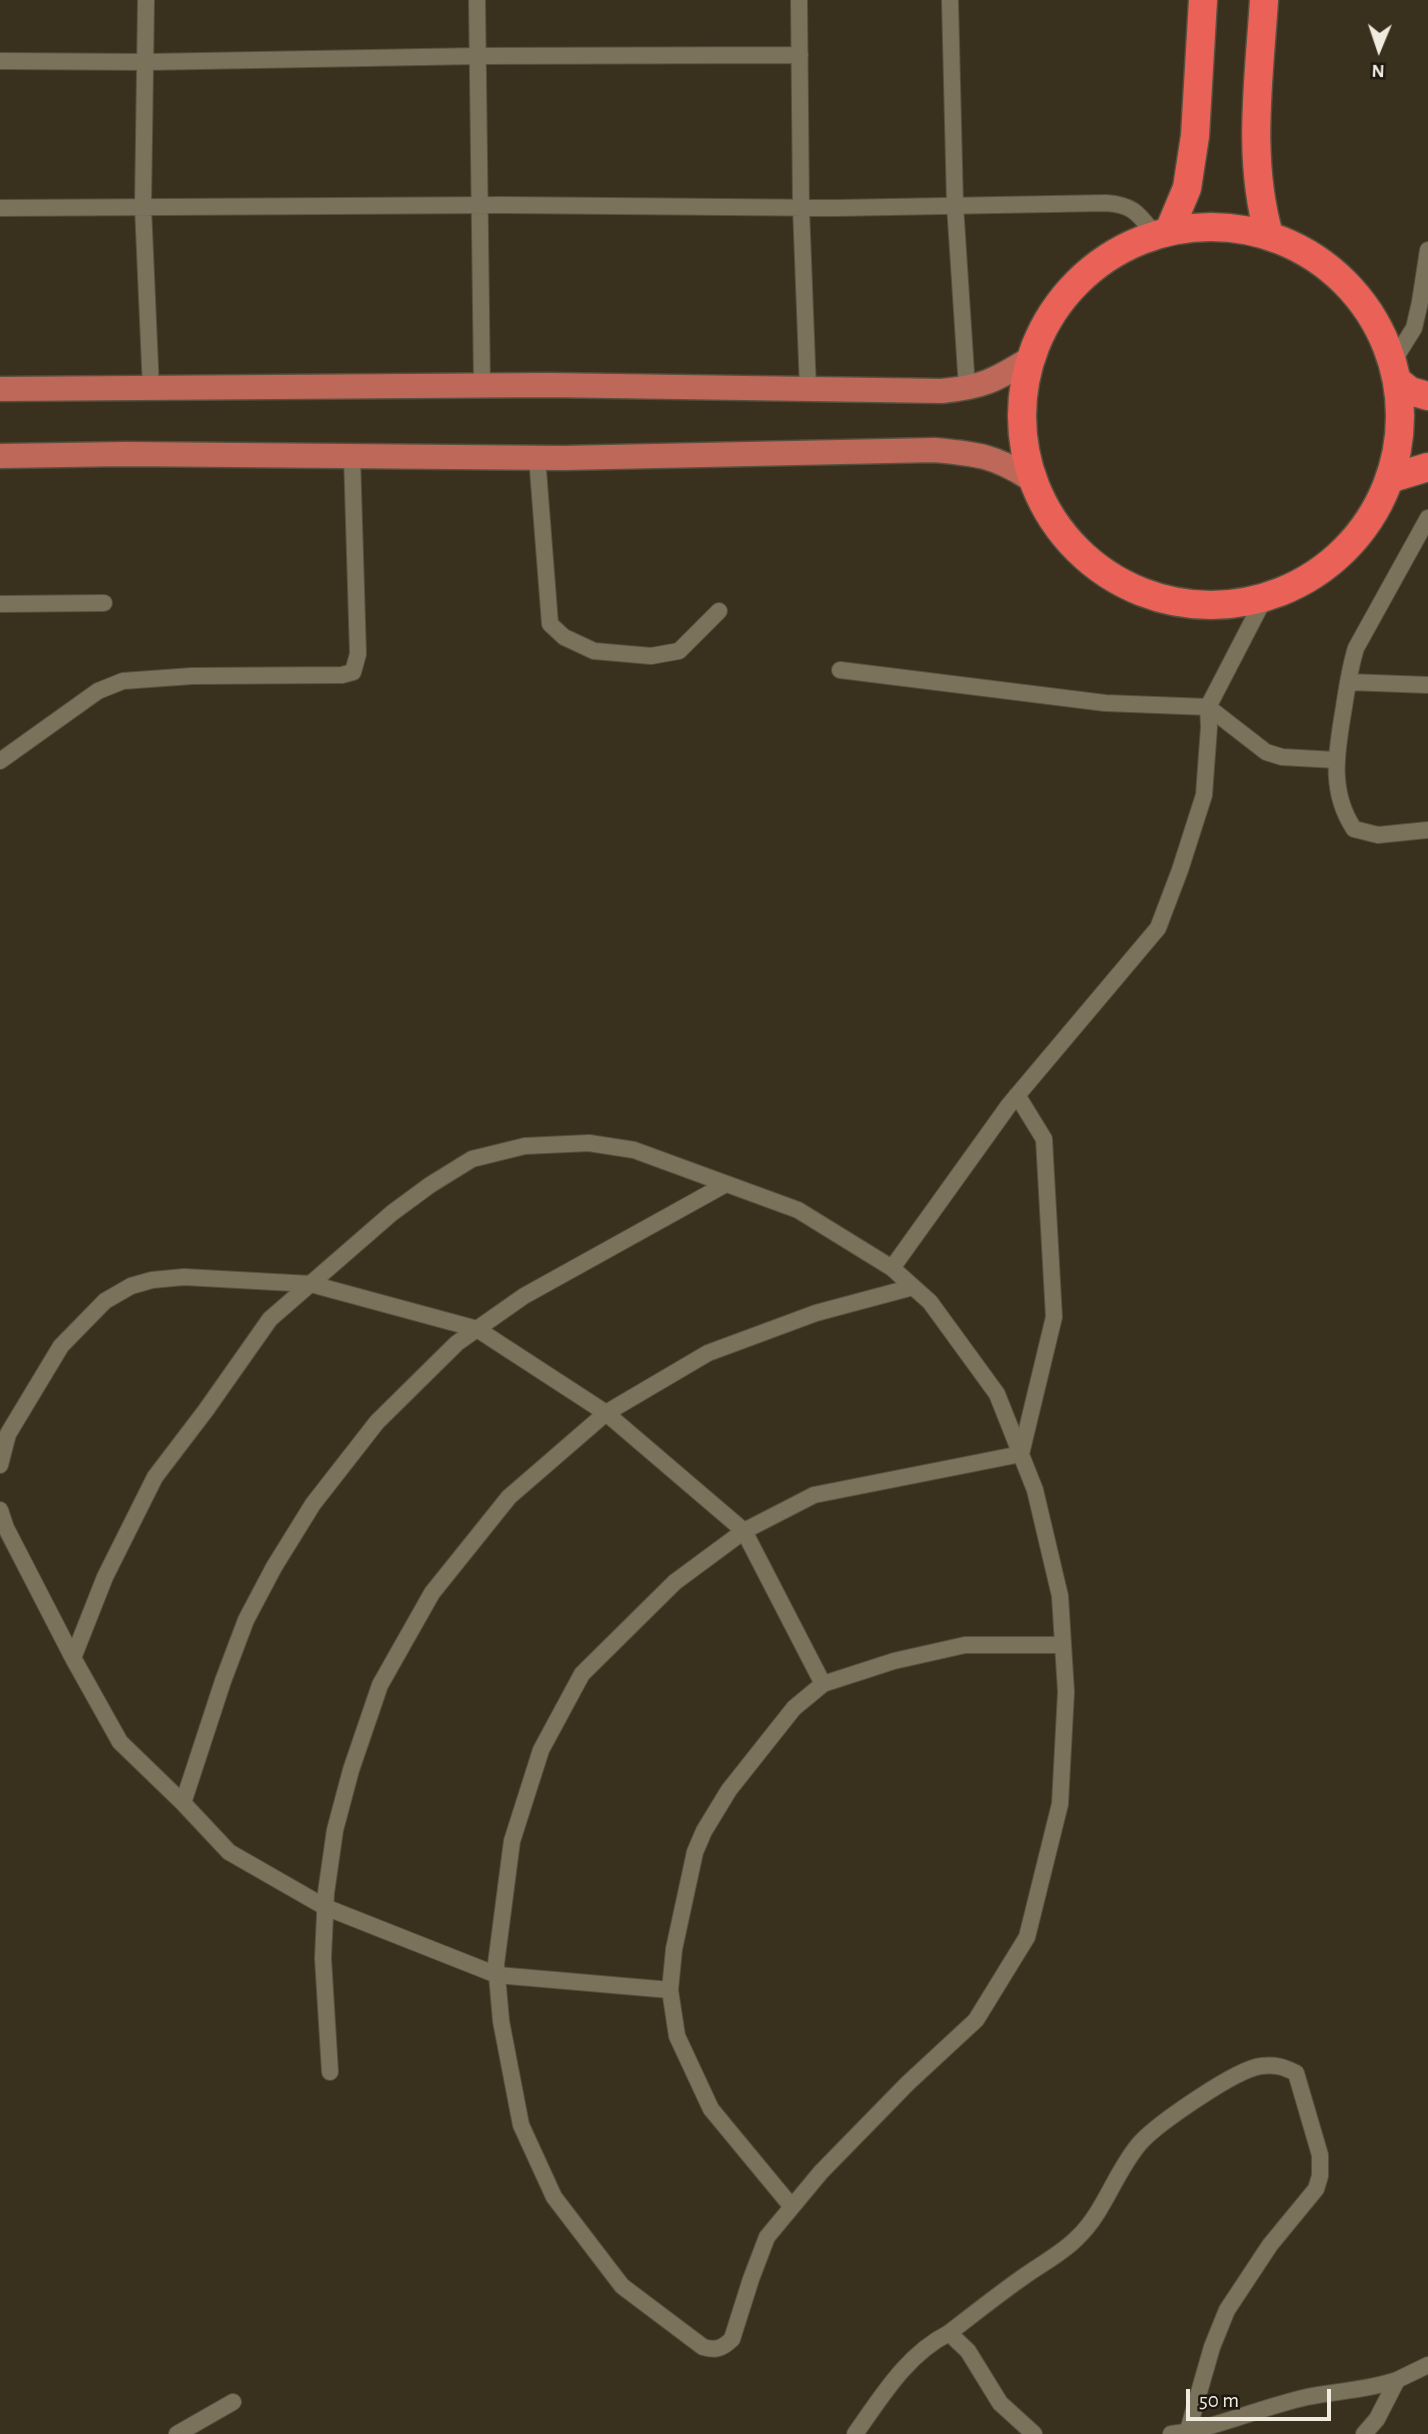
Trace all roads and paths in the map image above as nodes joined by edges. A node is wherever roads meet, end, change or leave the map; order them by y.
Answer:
1 (146, 0) edge
2 (477, 0) edge
3 (799, 0) edge
4 (950, 0) edge
5 (1203, 0) edge
6 (1264, 0) edge
7 (800, 55) junction
8 (478, 56) junction
9 (0, 61) edge
10 (147, 62) junction
11 (479, 205) junction
12 (955, 205) junction
13 (143, 207) junction
14 (0, 208) edge
15 (801, 208) junction
16 (1163, 233) junction
17 (1269, 235) junction
18 (1428, 250) edge
19 (1028, 360) junction
20 (1397, 372) junction
21 (482, 386) junction
22 (967, 388) junction
23 (151, 389) junction
24 (808, 389) junction
25 (0, 390) edge
26 (1428, 396) edge
27 (0, 456) edge
28 (352, 456) junction
29 (537, 457) junction
30 (1428, 467) edge
31 (1392, 478) junction
32 (1031, 479) junction
33 (1428, 518) edge
34 (1264, 599) junction
35 (104, 603) dead end
36 (0, 604) edge
37 (719, 611) dead end
38 (840, 670) dead end
39 (1348, 682) junction
40 (1428, 685) edge
41 (1208, 707) junction
42 (1335, 760) junction
43 (0, 761) edge
44 (1428, 830) edge
45 (1017, 1095) junction
46 (726, 1184) junction
47 (892, 1268) junction
48 (311, 1284) junction
49 (912, 1287) junction
50 (477, 1329) junction
51 (606, 1413) junction
52 (1021, 1454) junction
53 (0, 1465) edge
54 (0, 1510) edge
55 (744, 1531) junction
56 (1063, 1645) junction
57 (73, 1658) junction
58 (823, 1684) junction
59 (183, 1803) junction
60 (325, 1907) junction
61 (497, 1975) junction
62 (670, 1990) junction
63 (330, 2072) dead end
64 (792, 2207) junction
65 (949, 2333) junction
66 (1428, 2365) edge
67 (1398, 2380) junction
68 (233, 2402) dead end
69 (1181, 2433) edge
70 (177, 2434) edge
71 (855, 2434) edge
72 (1034, 2434) edge
73 (1364, 2434) edge

1 - 10 street
2 - 8 street
3 - 7 street
4 - 12 street
5 - 16 highway
6 - 17 highway
7 - 8 street
7 - 15 street
8 - 10 street
8 - 11 street
9 - 10 street
10 - 13 street
11 - 13 street
11 - 15 street
11 - 21 street
12 - 15 street
12 - 16 street
12 - 22 street
13 - 14 street
13 - 23 street
15 - 24 street
16 - 17 highway
16 - 19 highway
17 - 20 highway
18 - 20 street
19 - 22 main road
19 - 32 highway
20 - 26 highway
20 - 31 highway
21 - 23 main road
21 - 24 main road
22 - 24 main road
23 - 25 main road
27 - 28 main road
28 - 29 main road
28 - 43 street
29 - 32 main road
29 - 37 street
30 - 31 highway
31 - 34 highway
32 - 34 highway
33 - 39 street
34 - 41 street
35 - 36 street
38 - 41 street
39 - 40 street
39 - 42 street
41 - 42 street
41 - 45 street
42 - 44 street
45 - 47 street
45 - 52 street
46 - 47 street
46 - 48 street
46 - 50 street
47 - 49 street
48 - 50 street
48 - 53 street
48 - 57 street
49 - 51 street
49 - 52 street
50 - 51 street
50 - 59 street
51 - 55 street
51 - 60 street
52 - 55 street
52 - 56 street
54 - 57 street
55 - 58 street
55 - 61 street
56 - 58 street
56 - 64 street
57 - 59 street
58 - 62 street
59 - 60 street
60 - 61 street
60 - 63 street
61 - 62 street
61 - 64 street
62 - 64 street
65 - 69 street
65 - 71 street
65 - 72 street
66 - 67 street
67 - 69 street
67 - 73 street
68 - 70 street

